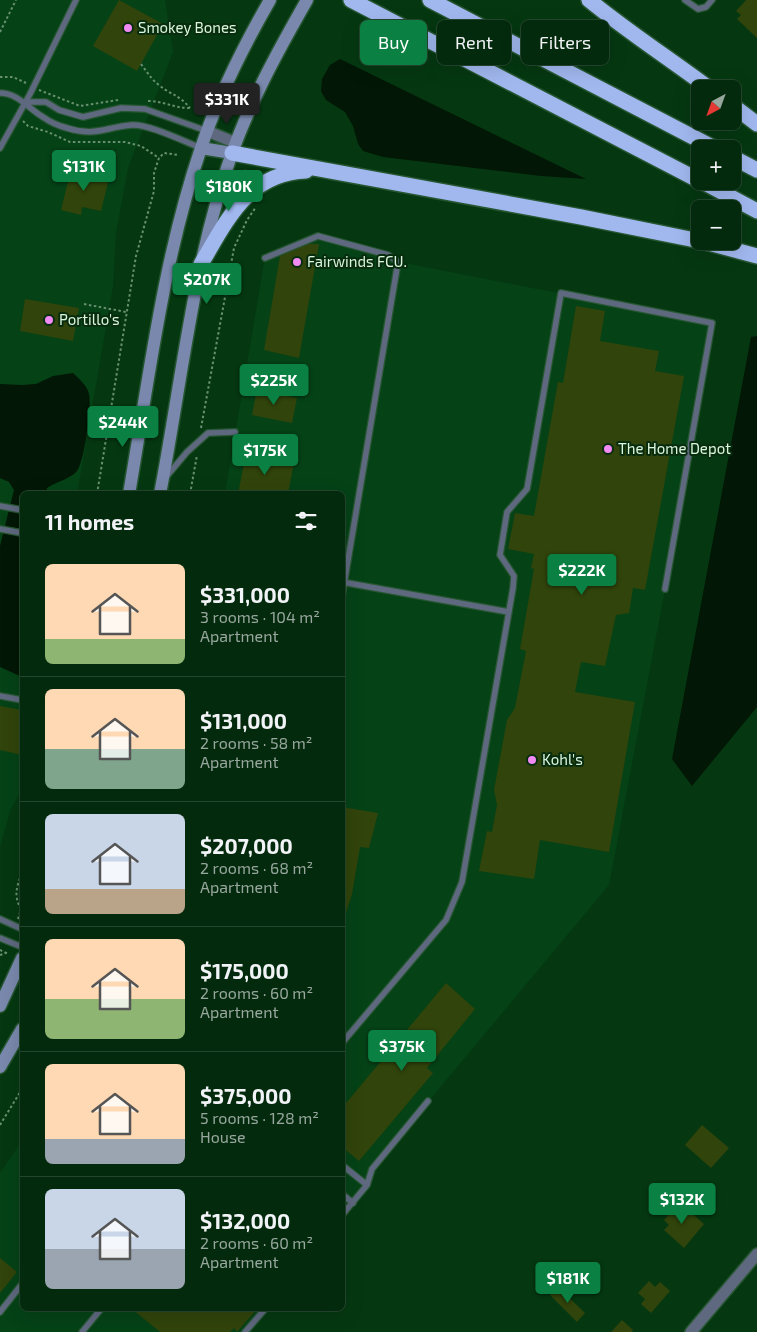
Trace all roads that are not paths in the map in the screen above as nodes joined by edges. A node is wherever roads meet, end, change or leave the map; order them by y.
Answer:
1 (76, 0) edge
2 (270, 0) edge
3 (307, 0) edge
4 (351, 0) edge
5 (430, 0) edge
6 (589, 0) edge
7 (685, 0) edge
8 (712, 0) edge
9 (698, 80) edge
10 (0, 93) edge
11 (25, 102) junction
12 (741, 112) edge
13 (757, 124) edge
14 (207, 131) junction
15 (699, 140) edge
16 (0, 148) edge
17 (201, 148) junction
18 (234, 148) junction
19 (741, 162) edge
20 (327, 170) junction
21 (757, 170) edge
22 (691, 176) edge
23 (717, 190) edge
24 (757, 211) edge
25 (691, 239) edge
26 (734, 250) edge
27 (757, 256) edge
28 (265, 258) dead end
29 (202, 264) junction
30 (235, 432) dead end
31 (162, 481) junction
32 (130, 491) edge
33 (160, 491) edge
34 (0, 506) edge
35 (20, 510) edge
36 (0, 530) edge
37 (20, 533) edge
38 (345, 571) edge
39 (345, 583) edge
40 (665, 589) dead end
41 (509, 612) junction
42 (0, 696) edge
43 (20, 700) edge
44 (0, 919) edge
45 (20, 927) edge
46 (0, 938) edge
47 (20, 946) edge
48 (20, 962) edge
49 (0, 1006) edge
50 (20, 1032) edge
51 (345, 1039) edge
52 (0, 1067) edge
53 (428, 1101) dead end
54 (345, 1167) edge
55 (367, 1185) junction
56 (345, 1196) edge
57 (353, 1203) junction
58 (345, 1212) edge
59 (757, 1254) edge
60 (20, 1287) edge
61 (99, 1311) edge
62 (263, 1311) edge
63 (0, 1312) edge
64 (82, 1332) edge
65 (246, 1332) edge
66 (691, 1332) edge

1 - 11 lane
2 - 14 main road
3 - 18 main road
4 - 22 highway
5 - 15 highway
6 - 9 highway
7 - 8 lane
10 - 11 lane
11 - 14 lane
11 - 16 lane
11 - 17 lane
12 - 13 highway
14 - 17 main road
14 - 18 street
17 - 18 main road
17 - 32 main road
18 - 20 highway
18 - 29 main road
19 - 21 highway
20 - 25 highway
20 - 29 highway
23 - 24 highway
26 - 27 highway
28 - 38 lane
29 - 31 main road
30 - 31 lane
31 - 33 main road
34 - 35 lane
36 - 37 lane
39 - 41 lane
40 - 41 lane
41 - 51 lane
42 - 43 lane
44 - 45 lane
46 - 47 lane
48 - 49 main road
50 - 52 main road
53 - 55 lane
54 - 55 lane
55 - 57 lane
56 - 57 lane
57 - 58 lane
59 - 66 street
60 - 63 lane
61 - 64 lane
62 - 65 lane

